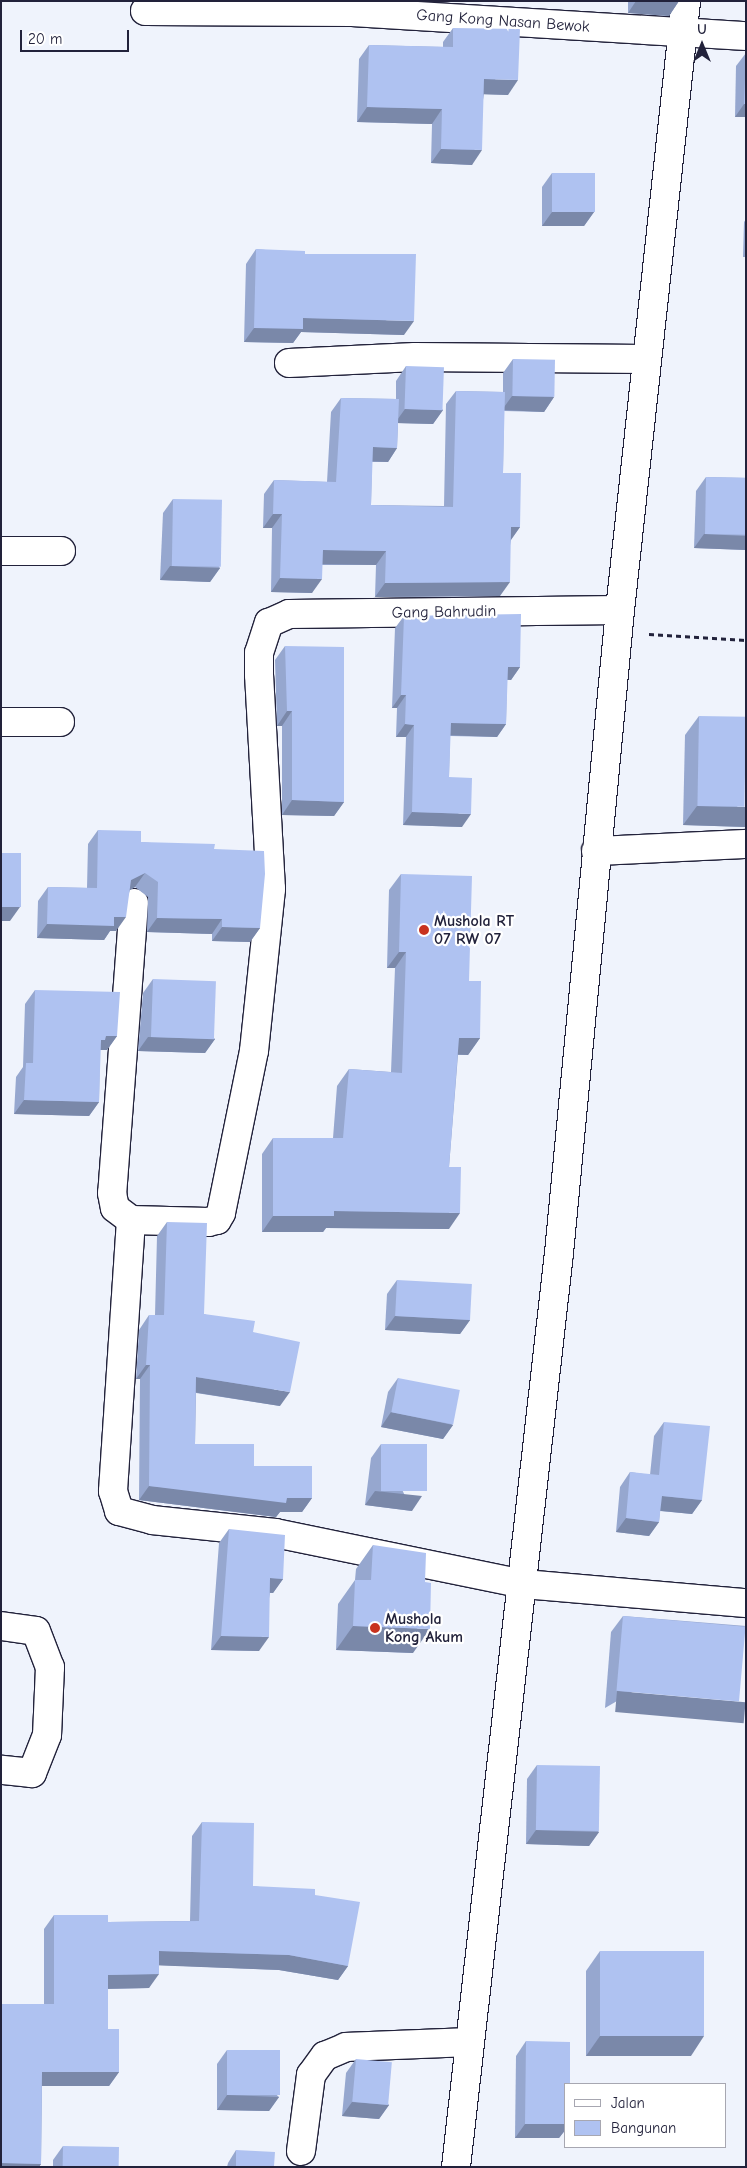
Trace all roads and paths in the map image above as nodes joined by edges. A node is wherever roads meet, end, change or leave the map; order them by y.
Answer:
1 (686, 1) edge
2 (145, 11) dead end
3 (682, 33) junction
4 (746, 36) edge
5 (646, 359) junction
6 (289, 362) dead end
7 (1, 551) edge
8 (61, 551) dead end
9 (620, 621) junction
10 (746, 640) edge
11 (1, 722) edge
12 (60, 722) dead end
13 (746, 844) edge
14 (596, 850) junction
15 (134, 903) dead end
16 (131, 1220) junction
17 (523, 1584) junction
18 (746, 1603) edge
19 (1, 1626) edge
20 (1, 1770) edge
21 (469, 2042) junction
22 (301, 2151) dead end
23 (456, 2167) edge

1 - 3 street
2 - 3 street, Gang Kong Nasan Bewok
3 - 4 street, Gang Kong Nasan Bewok
3 - 5 street
5 - 6 street
5 - 9 street
7 - 8 street
9 - 10 path
9 - 14 street
9 - 16 street, Gang Bahrudin
11 - 12 street
13 - 14 street
14 - 17 street
15 - 16 street
16 - 17 street
17 - 18 street
17 - 21 street
19 - 20 street
21 - 22 street
21 - 23 street

